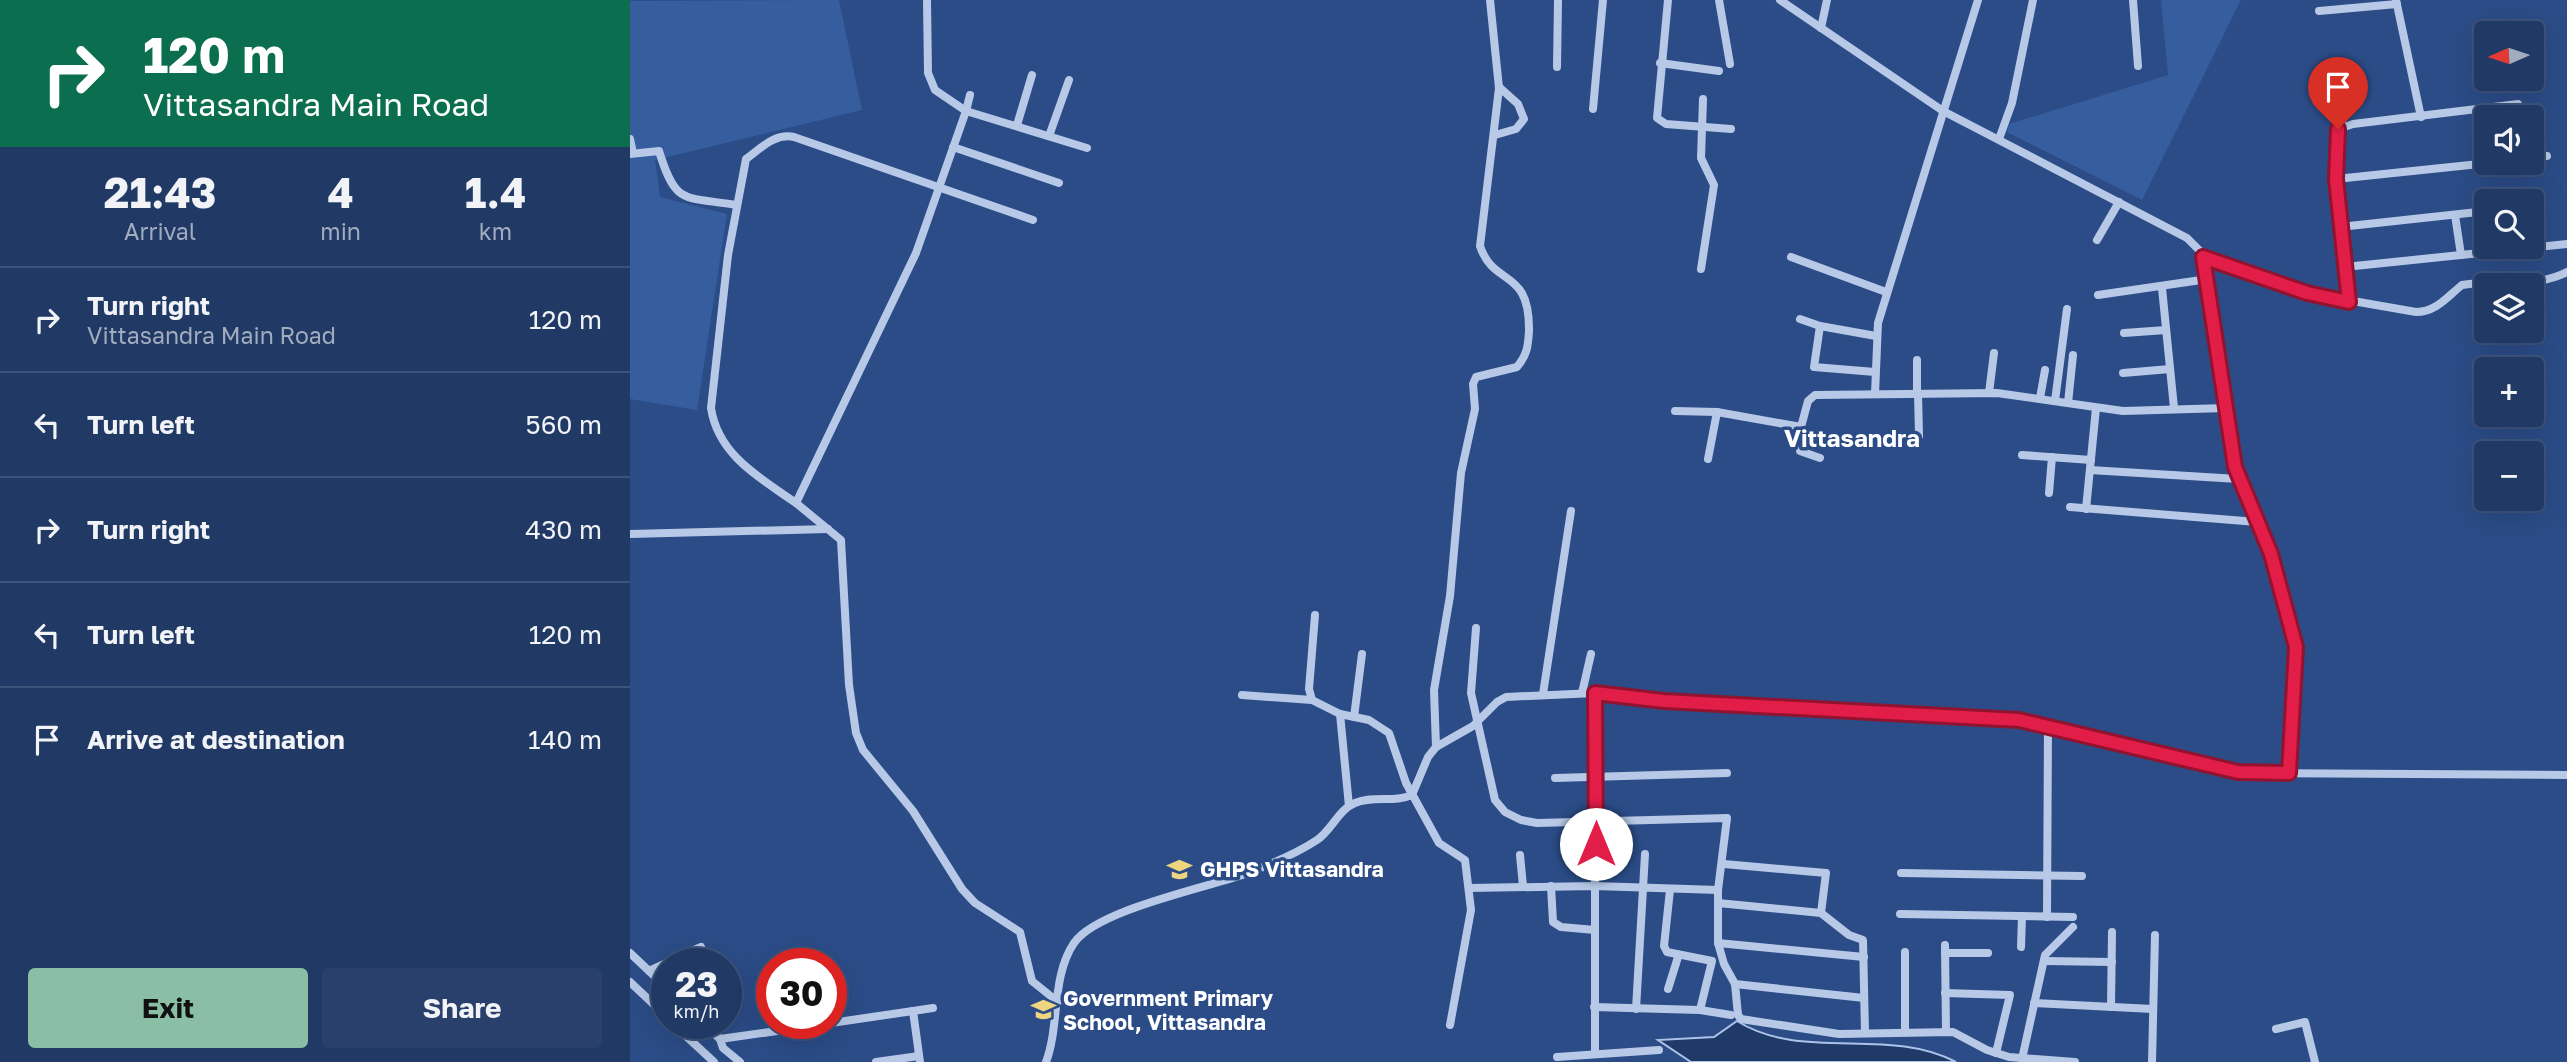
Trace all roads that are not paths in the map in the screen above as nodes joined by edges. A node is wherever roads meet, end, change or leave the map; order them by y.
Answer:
1 (927, 0) edge
2 (1490, 0) edge
3 (1558, 0) edge
4 (1603, 0) edge
5 (1668, 0) edge
6 (1719, 0) edge
7 (1827, 0) edge
8 (1978, 0) edge
9 (2033, 0) edge
10 (2133, 0) edge
11 (1786, 2) edge
12 (2396, 2) edge
13 (2319, 11) dead end
14 (1821, 28) junction
15 (1660, 63) junction
16 (1730, 64) dead end
17 (2138, 66) dead end
18 (1557, 67) dead end
19 (1719, 71) dead end
20 (1032, 75) dead end
21 (1069, 80) dead end
22 (1499, 87) junction
23 (970, 95) dead end
24 (1703, 99) dead end
25 (2518, 104) dead end
26 (1593, 108) dead end
27 (966, 111) junction
28 (1943, 111) junction
29 (2421, 117) junction
30 (1017, 125) junction
31 (1702, 127) junction
32 (1731, 130) dead end
33 (1495, 135) junction
34 (1049, 136) junction
35 (630, 139) edge
36 (1999, 139) junction
37 (953, 147) junction
38 (1087, 148) dead end
39 (632, 154) edge
40 (2544, 156) edge
41 (2547, 156) dead end
42 (2474, 165) edge
43 (2336, 179) junction
44 (1059, 183) dead end
45 (939, 187) junction
46 (2119, 202) junction
47 (736, 205) junction
48 (2474, 213) edge
49 (2455, 215) junction
50 (1033, 220) dead end
51 (2340, 227) junction
52 (2097, 240) dead end
53 (2567, 244) edge
54 (2461, 255) junction
55 (1791, 257) dead end
56 (2203, 257) junction
57 (2345, 267) junction
58 (1701, 270) dead end
59 (2567, 272) edge
60 (2207, 279) junction
61 (2162, 288) junction
62 (1886, 292) junction
63 (2098, 295) dead end
64 (2349, 302) junction
65 (2067, 309) dead end
66 (1800, 319) dead end
67 (1821, 326) junction
68 (2166, 330) junction
69 (2124, 333) dead end
70 (1876, 336) junction
71 (1994, 353) dead end
72 (2073, 355) dead end
73 (1917, 360) dead end
74 (2170, 369) junction
75 (2045, 370) dead end
76 (1875, 372) junction
77 (2123, 373) dead end
78 (1917, 393) junction
79 (1989, 393) junction
80 (1875, 394) junction
81 (2040, 398) junction
82 (2055, 401) junction
83 (2068, 403) junction
84 (2096, 408) junction
85 (2174, 408) junction
86 (2226, 408) junction
87 (1675, 411) dead end
88 (1717, 412) junction
89 (1801, 427) junction
90 (1919, 436) dead end
91 (2022, 455) dead end
92 (2052, 457) junction
93 (1820, 458) dead end
94 (1708, 459) dead end
95 (2091, 460) junction
96 (2090, 470) junction
97 (2238, 479) junction
98 (2049, 492) dead end
99 (796, 503) junction
100 (2070, 507) dead end
101 (2086, 509) junction
102 (1572, 511) dead end
103 (2257, 522) junction
104 (828, 529) junction
105 (630, 534) edge
106 (1315, 615) dead end
107 (1476, 628) dead end
108 (1362, 654) dead end
109 (1591, 654) dead end
110 (1582, 693) junction
111 (1595, 693) junction
112 (1543, 694) junction
113 (1242, 695) dead end
114 (1311, 700) junction
115 (1340, 714) junction
116 (1354, 717) junction
117 (1479, 721) junction
118 (2048, 725) junction
119 (1436, 747) junction
120 (1727, 773) dead end
121 (2289, 773) junction
122 (2567, 775) edge
123 (1555, 778) dead end
124 (1595, 779) junction
125 (1412, 795) junction
126 (1349, 806) junction
127 (1596, 823) junction
128 (1645, 854) dead end
129 (1520, 855) dead end
130 (1724, 864) junction
131 (1900, 873) dead end
132 (2047, 875) junction
133 (2082, 876) dead end
134 (1523, 886) junction
135 (1551, 886) junction
136 (1595, 886) junction
137 (1469, 888) junction
138 (1641, 888) junction
139 (1670, 890) junction
140 (1718, 890) junction
141 (1718, 903) junction
142 (1821, 913) junction
143 (1900, 914) dead end
144 (2022, 916) junction
145 (2047, 917) junction
146 (2073, 917) dead end
147 (2073, 928) dead end
148 (1595, 930) junction
149 (2112, 932) dead end
150 (2155, 935) dead end
151 (1718, 943) junction
152 (701, 947) dead end
153 (2021, 947) dead end
154 (1905, 952) dead end
155 (630, 953) edge
156 (1988, 953) dead end
157 (1678, 957) junction
158 (1864, 957) junction
159 (2044, 961) junction
160 (2112, 962) junction
161 (649, 971) joint
162 (630, 982) edge
163 (1735, 984) junction
164 (1668, 989) dead end
165 (1945, 993) junction
166 (1864, 998) junction
167 (651, 1002) edge
168 (1058, 1002) junction
169 (2034, 1003) junction
170 (1594, 1007) junction
171 (2111, 1007) junction
172 (933, 1008) dead end
173 (1636, 1009) junction
174 (2153, 1009) junction
175 (1700, 1010) junction
176 (914, 1011) junction
177 (1731, 1015) dead end
178 (847, 1020) edge
179 (1450, 1025) dead end
180 (2276, 1029) dead end
181 (1905, 1032) junction
182 (1946, 1032) junction
183 (1864, 1033) junction
184 (756, 1034) edge
185 (689, 1039) edge
186 (720, 1040) joint
187 (1659, 1049) dead end
188 (1996, 1053) junction
189 (1595, 1054) junction
190 (1557, 1057) dead end
191 (919, 1059) edge
192 (2022, 1059) junction
193 (2315, 1061) edge
194 (714, 1062) edge
195 (740, 1062) edge
196 (876, 1062) edge
197 (1046, 1062) edge
198 (2075, 1062) edge
199 (2152, 1062) edge
200 (2305, 1062) edge

1 - 27 street
2 - 22 street
3 - 18 street
4 - 26 street
5 - 15 street
6 - 16 street
7 - 14 street
8 - 28 street
9 - 36 street
10 - 17 street
11 - 14 street
12 - 13 street
12 - 29 street
14 - 28 street
15 - 19 street
15 - 31 street
20 - 30 street
21 - 34 street
22 - 33 street
22 - 33 street
23 - 27 street
24 - 31 street
25 - 29 street
27 - 30 street
27 - 37 street
28 - 36 street
28 - 62 street
29 - 43 street
30 - 34 street
31 - 32 street
31 - 58 street
33 - 119 street
34 - 38 street
35 - 39 street
36 - 46 street
37 - 44 street
37 - 45 street
39 - 47 street
40 - 41 street
42 - 43 street
43 - 51 street
45 - 47 street
45 - 50 street
45 - 99 street
46 - 52 street
46 - 56 street
47 - 99 street
48 - 49 street
49 - 51 street
49 - 54 street
51 - 57 street
53 - 54 street
54 - 57 street
55 - 62 street
56 - 60 street
56 - 64 street
57 - 64 street
59 - 64 street
60 - 61 street
60 - 86 street
61 - 63 street
61 - 68 street
62 - 70 street
65 - 82 street
66 - 67 street
67 - 70 street
67 - 76 street
68 - 69 street
68 - 74 street
70 - 76 street
71 - 79 street
72 - 83 street
73 - 78 street
74 - 77 street
74 - 85 street
75 - 81 street
76 - 80 street
78 - 79 street
78 - 80 street
78 - 90 street
79 - 81 street
80 - 89 street
81 - 82 street
82 - 83 street
83 - 84 street
84 - 85 street
84 - 95 street
85 - 86 street
86 - 97 street
87 - 88 street
88 - 89 street
88 - 94 street
89 - 93 street
91 - 92 street
92 - 95 street
92 - 98 street
95 - 96 street
96 - 97 street
96 - 101 street
97 - 103 street
99 - 104 street
100 - 101 street
101 - 103 street
102 - 112 street
103 - 121 street
104 - 105 street
104 - 168 street
106 - 114 street
107 - 117 street
108 - 116 street
109 - 110 street
110 - 111 street
110 - 112 street
111 - 118 street
111 - 124 street
112 - 117 street
113 - 114 street
114 - 115 street
115 - 116 street
115 - 126 street
116 - 125 street
117 - 119 street
117 - 127 street
118 - 121 street
118 - 132 street
119 - 125 street
120 - 124 street
121 - 122 street
123 - 124 street
124 - 127 street
125 - 126 street
125 - 137 street
126 - 168 street
127 - 130 street
127 - 136 street
128 - 138 street
129 - 134 street
130 - 140 street
130 - 142 street
131 - 132 street
132 - 133 street
132 - 145 street
134 - 135 street
134 - 137 street
135 - 136 street
135 - 148 street
136 - 138 street
136 - 148 street
137 - 179 street
138 - 139 street
138 - 173 street
139 - 140 street
139 - 157 street
140 - 141 street
141 - 142 street
141 - 151 street
142 - 158 street
143 - 144 street
144 - 145 street
144 - 153 street
145 - 146 street
147 - 159 street
148 - 170 street
149 - 160 street
150 - 174 street
151 - 158 street
151 - 163 street
152 - 161 street
154 - 181 street
155 - 161 street
156 - 165 street
157 - 164 street
157 - 175 street
158 - 166 street
159 - 160 street
159 - 169 street
160 - 171 street
162 - 167 street
163 - 166 street
163 - 183 street
165 - 182 street
165 - 188 street
166 - 183 street
168 - 197 street
169 - 171 street
169 - 192 street
170 - 173 street
170 - 189 street
171 - 174 street
172 - 176 street
173 - 175 street
174 - 199 street
175 - 177 street
176 - 178 street
176 - 191 street
180 - 193 street
181 - 182 street
181 - 183 street
182 - 188 street
184 - 186 street
185 - 194 street
186 - 195 street
187 - 189 street
188 - 192 street
189 - 190 street
191 - 196 street
192 - 198 street
193 - 200 street

